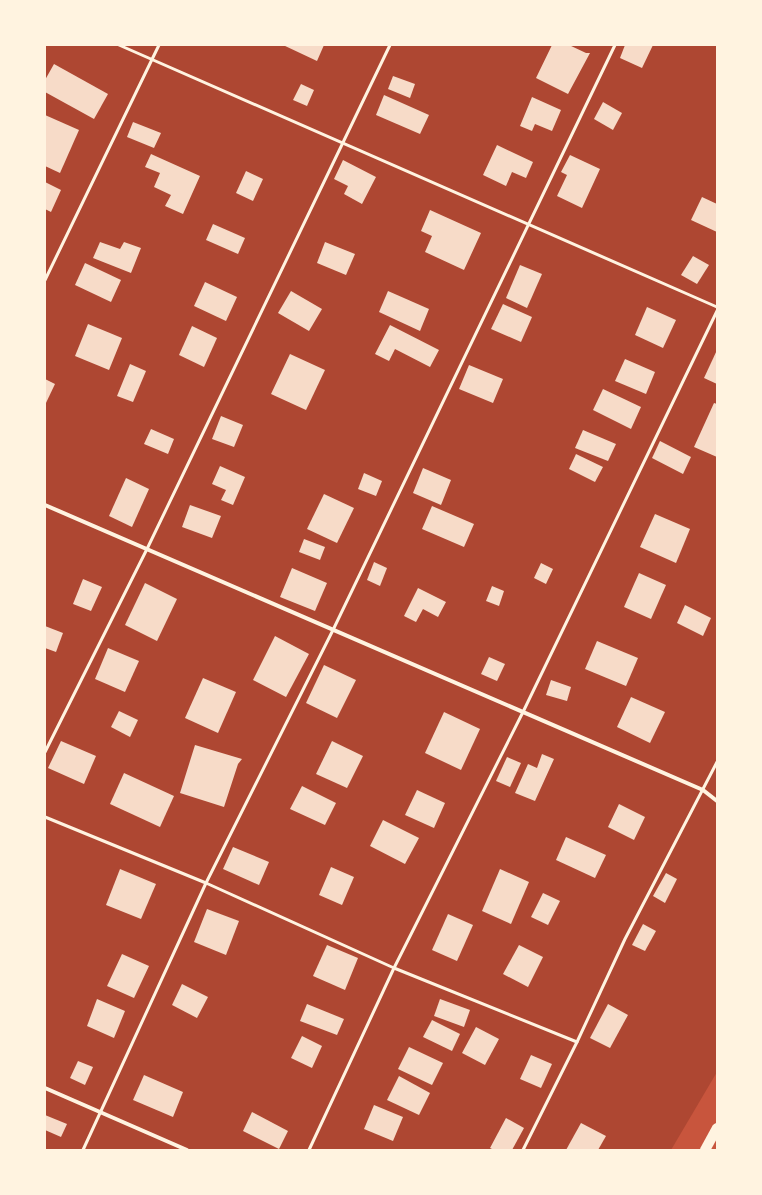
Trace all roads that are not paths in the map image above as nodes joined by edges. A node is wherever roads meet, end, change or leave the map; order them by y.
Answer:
1 (119, 45) edge
2 (159, 45) edge
3 (390, 45) edge
4 (615, 45) edge
5 (152, 59) junction
6 (343, 143) junction
7 (529, 225) junction
8 (45, 280) edge
9 (717, 307) edge
10 (717, 311) edge
11 (45, 505) edge
12 (146, 549) junction
13 (333, 630) junction
14 (522, 712) junction
15 (45, 752) edge
16 (717, 762) edge
17 (703, 790) junction
18 (717, 800) edge
19 (45, 817) edge
20 (206, 883) junction
21 (394, 968) junction
22 (577, 1042) junction
23 (45, 1088) edge
24 (101, 1112) junction
25 (717, 1128) edge
26 (83, 1150) edge
27 (187, 1150) edge
28 (309, 1150) edge
29 (523, 1150) edge
30 (705, 1150) edge

1 - 5 lane
2 - 5 lane
3 - 6 lane
4 - 7 lane
5 - 6 lane
5 - 8 lane
6 - 7 lane
6 - 12 lane
7 - 9 lane
7 - 13 lane
10 - 14 lane
11 - 12 street
12 - 13 street
12 - 15 lane
13 - 14 street
13 - 20 lane
14 - 17 street
14 - 21 lane
16 - 17 lane
17 - 18 street
17 - 22 lane
19 - 20 lane
20 - 21 lane
20 - 24 lane
21 - 22 lane
21 - 28 lane
22 - 29 lane
23 - 24 street
24 - 26 lane
24 - 27 street
25 - 30 main road

